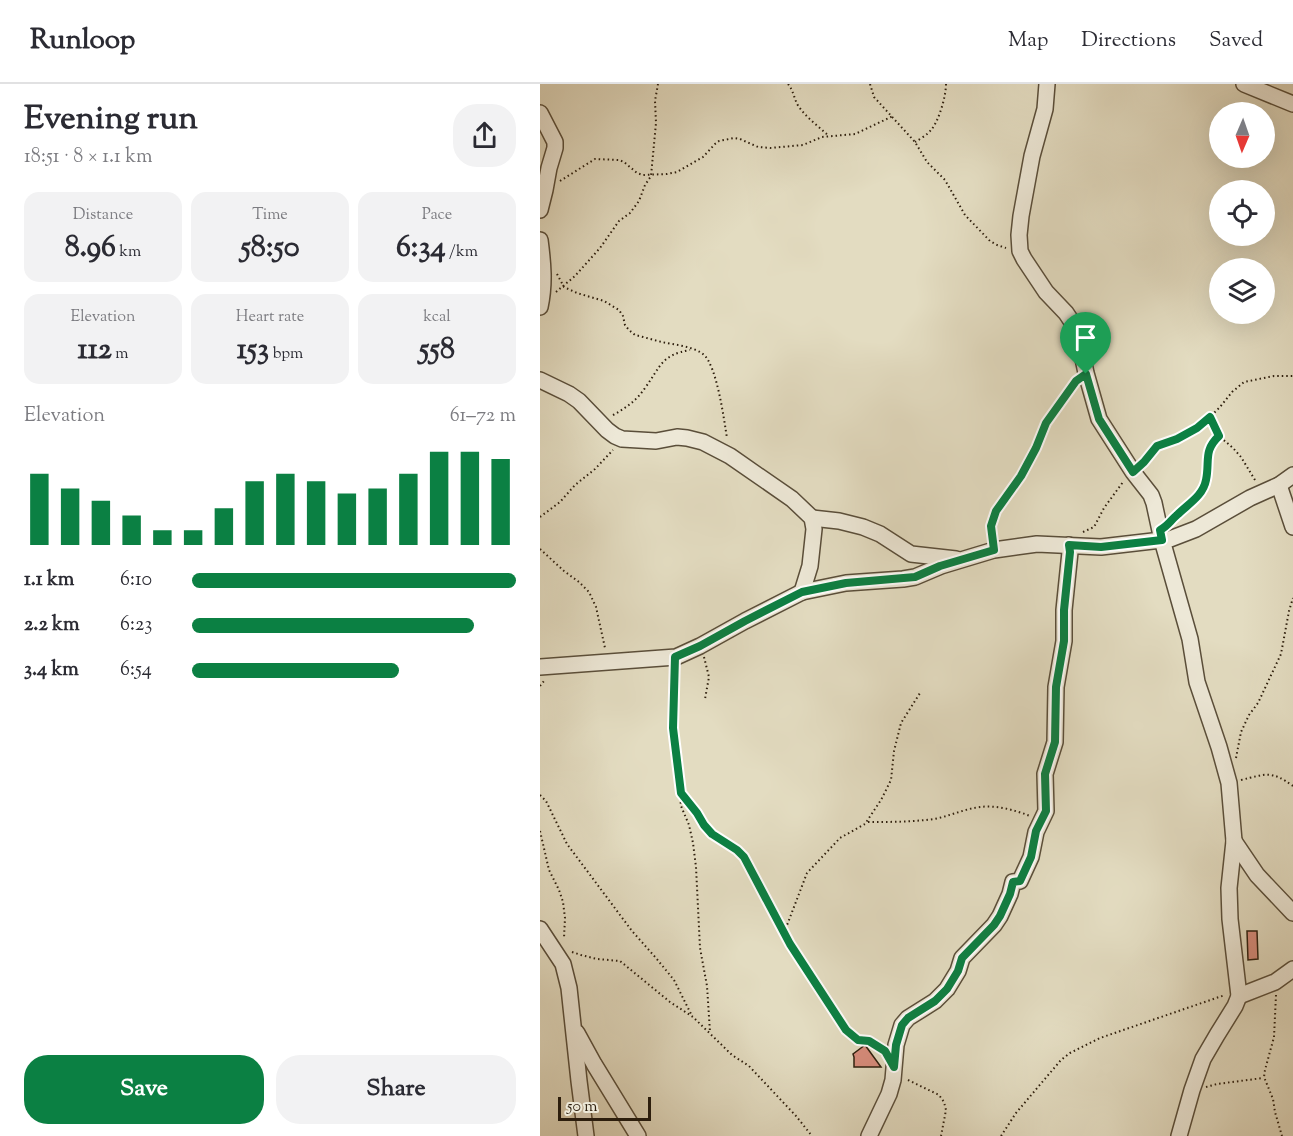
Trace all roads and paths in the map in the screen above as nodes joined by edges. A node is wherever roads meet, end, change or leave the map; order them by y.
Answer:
1 (658, 84) edge
2 (788, 84) edge
3 (870, 84) edge
4 (946, 84) edge
5 (1047, 84) edge
6 (1244, 84) edge
7 (1293, 104) edge
8 (540, 113) edge
9 (893, 116) junction
10 (829, 136) junction
11 (915, 142) junction
12 (651, 176) junction
13 (545, 190) junction
14 (540, 210) edge
15 (540, 240) edge
16 (1020, 250) junction
17 (555, 270) dead end
18 (564, 287) junction
19 (540, 307) edge
20 (693, 349) junction
21 (1086, 374) junction
22 (1293, 376) edge
23 (540, 380) edge
24 (1210, 417) junction
25 (599, 422) junction
26 (1219, 436) junction
27 (622, 439) junction
28 (730, 456) junction
29 (1133, 472) junction
30 (1293, 475) edge
31 (1279, 485) junction
32 (1263, 492) junction
33 (540, 517) edge
34 (812, 518) junction
35 (1293, 527) edge
36 (1161, 535) junction
37 (1069, 545) junction
38 (540, 549) edge
39 (994, 550) junction
40 (962, 559) junction
41 (802, 592) junction
42 (1293, 598) edge
43 (700, 646) junction
44 (675, 657) junction
45 (606, 663) junction
46 (540, 667) edge
47 (920, 693) dead end
48 (705, 699) dead end
49 (1228, 777) junction
50 (1293, 786) edge
51 (681, 793) junction
52 (540, 795) edge
53 (1041, 821) junction
54 (866, 822) junction
55 (540, 831) edge
56 (1234, 841) junction
57 (1293, 913) edge
58 (540, 929) edge
59 (784, 933) junction
60 (564, 937) dead end
61 (572, 952) dead end
62 (1293, 969) edge
63 (1276, 981) junction
64 (1239, 993) junction
65 (693, 1017) junction
66 (573, 1025) junction
67 (710, 1032) junction
68 (894, 1070) junction
69 (1264, 1077) junction
70 (1192, 1090) junction
71 (586, 1136) edge
72 (638, 1136) edge
73 (812, 1136) edge
74 (869, 1136) edge
75 (941, 1136) edge
76 (1001, 1136) edge
77 (1179, 1136) edge
78 (1282, 1136) edge

1 - 12 path
2 - 10 path
3 - 9 path
4 - 11 path
5 - 16 street
6 - 7 street
8 - 13 street
9 - 10 path
9 - 11 path
10 - 12 path
11 - 16 path
12 - 13 path
12 - 18 path
13 - 14 street
15 - 19 street
16 - 21 street
17 - 18 path
18 - 20 path
20 - 25 path
20 - 28 path
21 - 29 street
21 - 39 path
22 - 24 path
23 - 25 street
24 - 26 path
24 - 29 path
25 - 27 street
26 - 32 path
26 - 36 path
27 - 28 street
27 - 33 path
28 - 34 street
29 - 36 street
29 - 37 path
30 - 31 street
31 - 32 street
31 - 35 street
32 - 36 street
34 - 40 street
34 - 41 street
36 - 37 street
36 - 49 street
37 - 39 street
37 - 53 street
38 - 45 path
39 - 40 street
40 - 41 street
41 - 43 street
42 - 49 path
43 - 44 street
43 - 48 path
44 - 45 street
44 - 51 path
45 - 46 street
47 - 54 path
49 - 50 path
49 - 56 street
51 - 59 path
51 - 67 path
52 - 65 path
53 - 54 path
53 - 68 street
54 - 59 path
55 - 60 path
56 - 57 street
56 - 64 street
58 - 66 street
59 - 68 path
61 - 65 path
62 - 63 street
63 - 64 street
63 - 69 path
64 - 70 street
64 - 76 path
65 - 67 path
66 - 71 street
66 - 72 street
67 - 73 path
68 - 74 street
68 - 75 path
69 - 70 path
69 - 78 path
70 - 77 street

